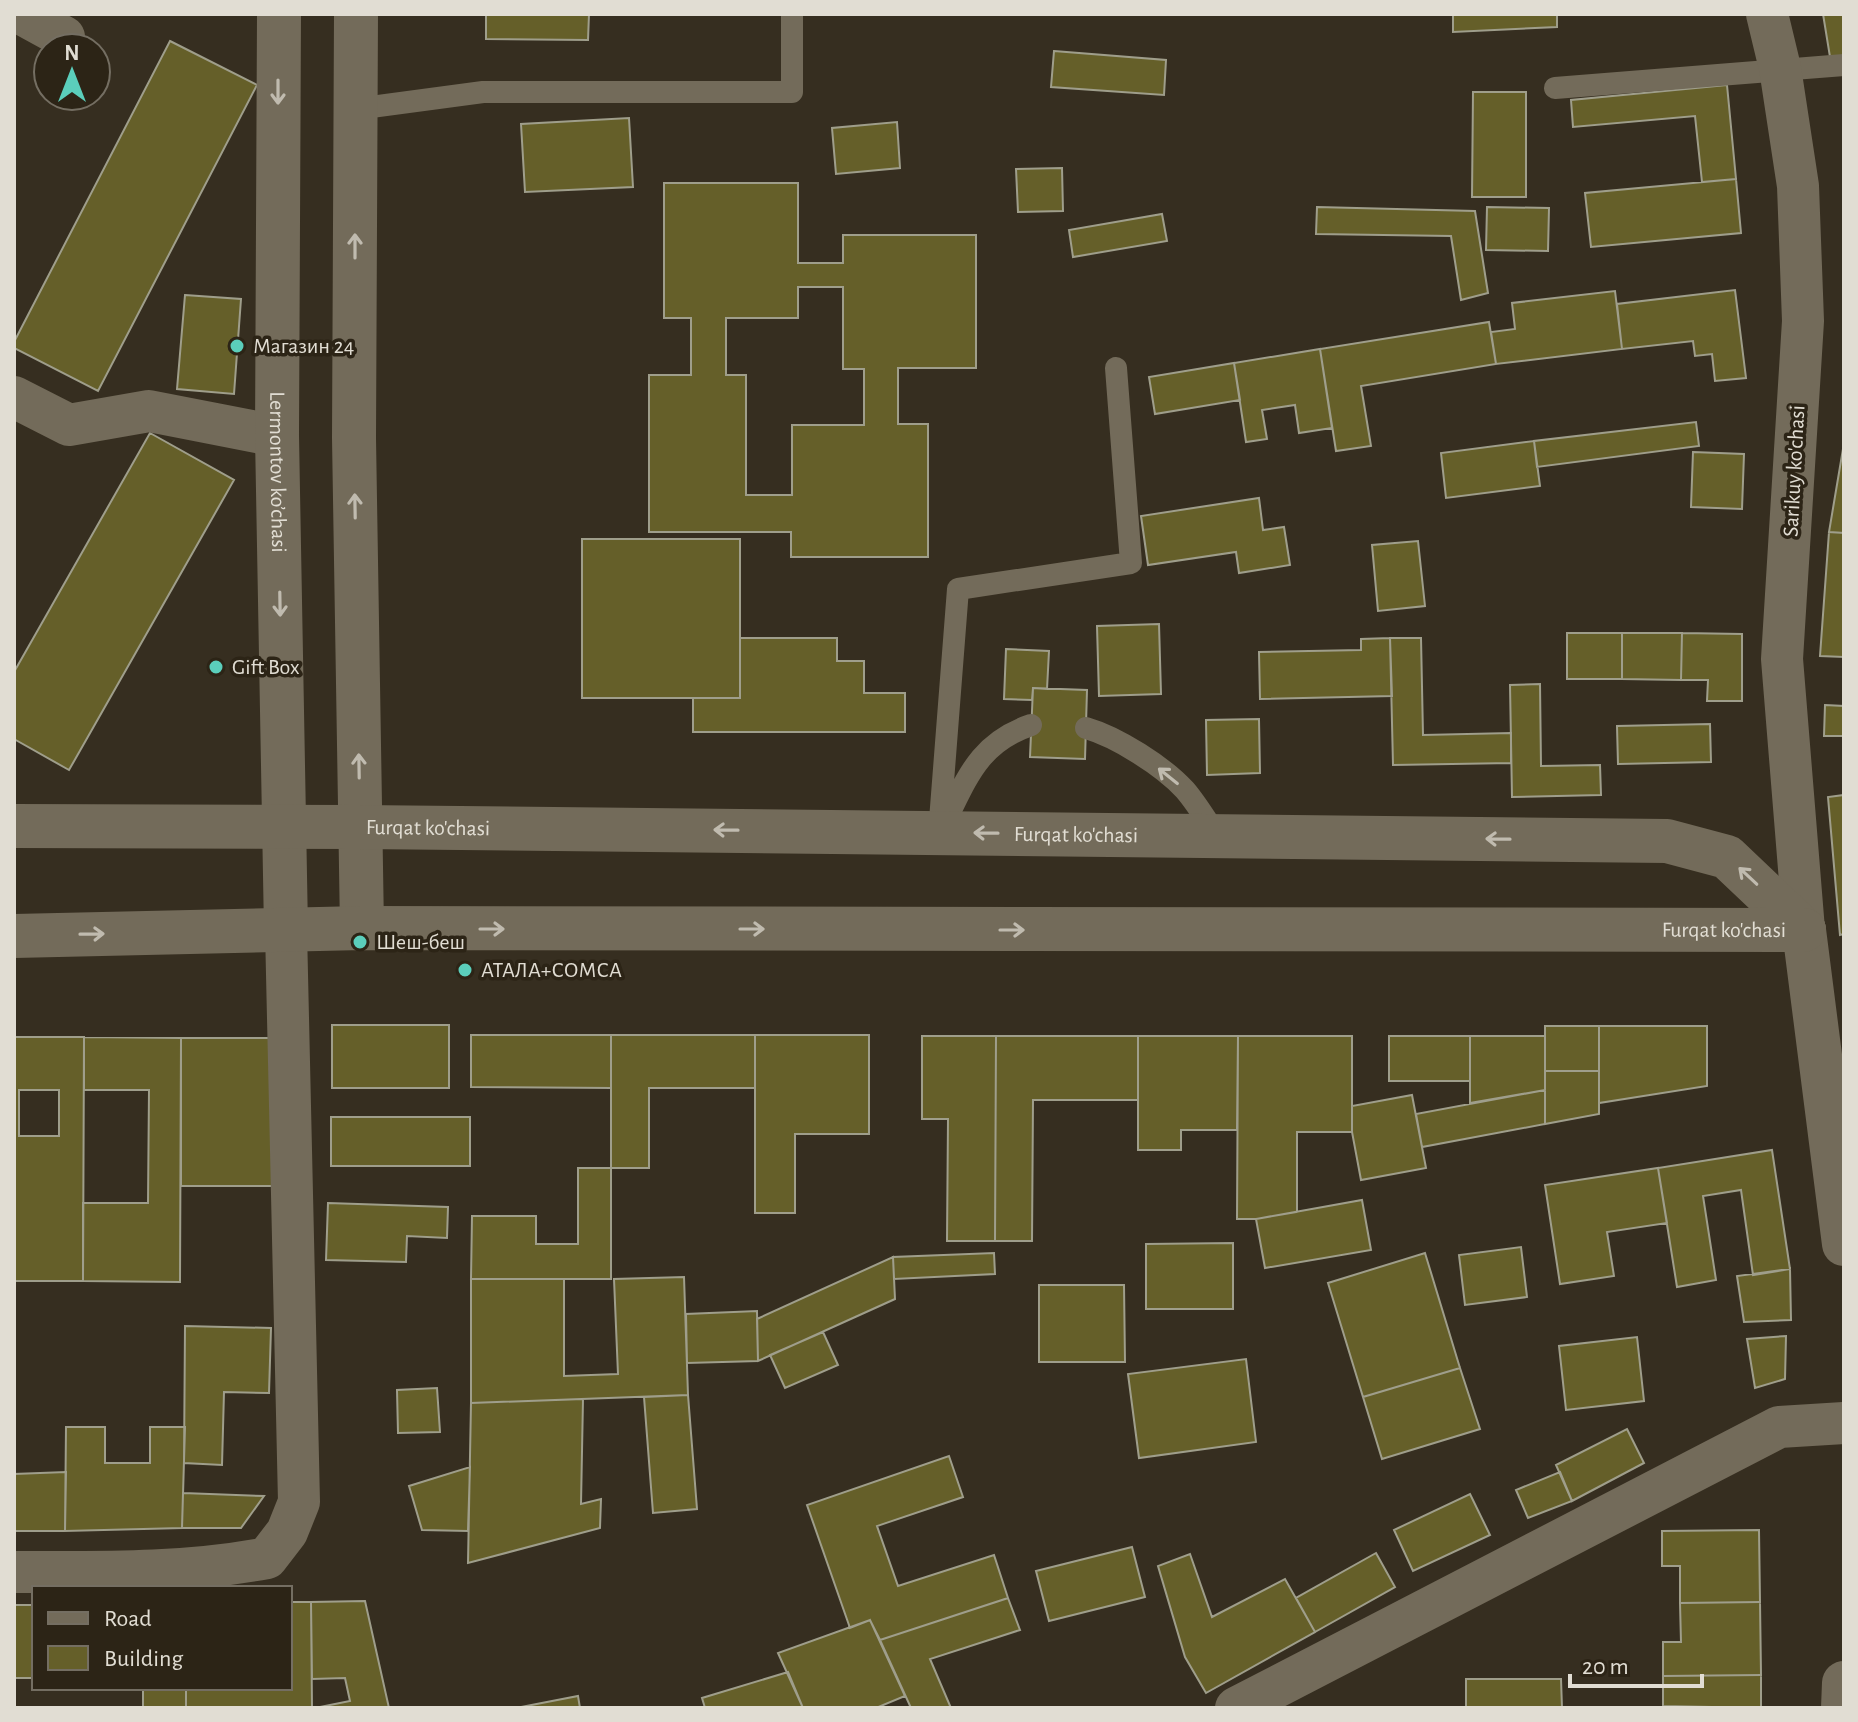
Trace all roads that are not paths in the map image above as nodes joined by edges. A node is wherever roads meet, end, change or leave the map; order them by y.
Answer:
1 (22, 14) edge
2 (279, 14) edge
3 (356, 14) edge
4 (792, 14) edge
5 (1767, 14) edge
6 (55, 32) edge
7 (1844, 65) edge
8 (1780, 68) junction
9 (1555, 88) dead end
10 (356, 109) junction
11 (1116, 368) dead end
12 (14, 397) edge
13 (277, 436) junction
14 (1031, 725) dead end
15 (1086, 728) dead end
16 (14, 826) edge
17 (284, 827) junction
18 (360, 827) junction
19 (939, 833) junction
20 (1217, 836) junction
21 (362, 928) junction
22 (286, 930) junction
23 (1804, 930) junction
24 (14, 936) edge
25 (1844, 1244) edge
26 (1844, 1423) edge
27 (14, 1572) edge
28 (1844, 1683) edge
29 (1236, 1708) edge
30 (1843, 1708) edge

1 - 6 street
2 -> 13 main road, Lermontov ko’chasi
3 - 10 main road
4 - 10 lane
5 - 8 street, Sarikuy ko'chasi
7 - 8 lane
8 - 9 lane
8 - 23 street, Sarikuy ko'chasi
18 -> 10 main road
11 - 19 lane
12 - 13 street
13 -> 17 main road, Lermontov ko’chasi
14 - 19 lane
20 -> 15 lane
16 - 17 main road, Furqat ko'chasi
17 - 18 main road, Furqat ko'chasi
17 - 22 main road, Lermontov ko’chasi
19 -> 18 main road, Furqat ko'chasi
18 - 21 main road
20 -> 19 main road, Furqat ko'chasi
23 -> 20 main road, Furqat ko'chasi
21 - 22 main road, Furqat ko'chasi
21 -> 23 main road, Furqat ko'chasi
24 -> 22 main road, Furqat ko'chasi
22 - 27 street
23 - 25 main road
26 - 29 street
28 - 30 main road

